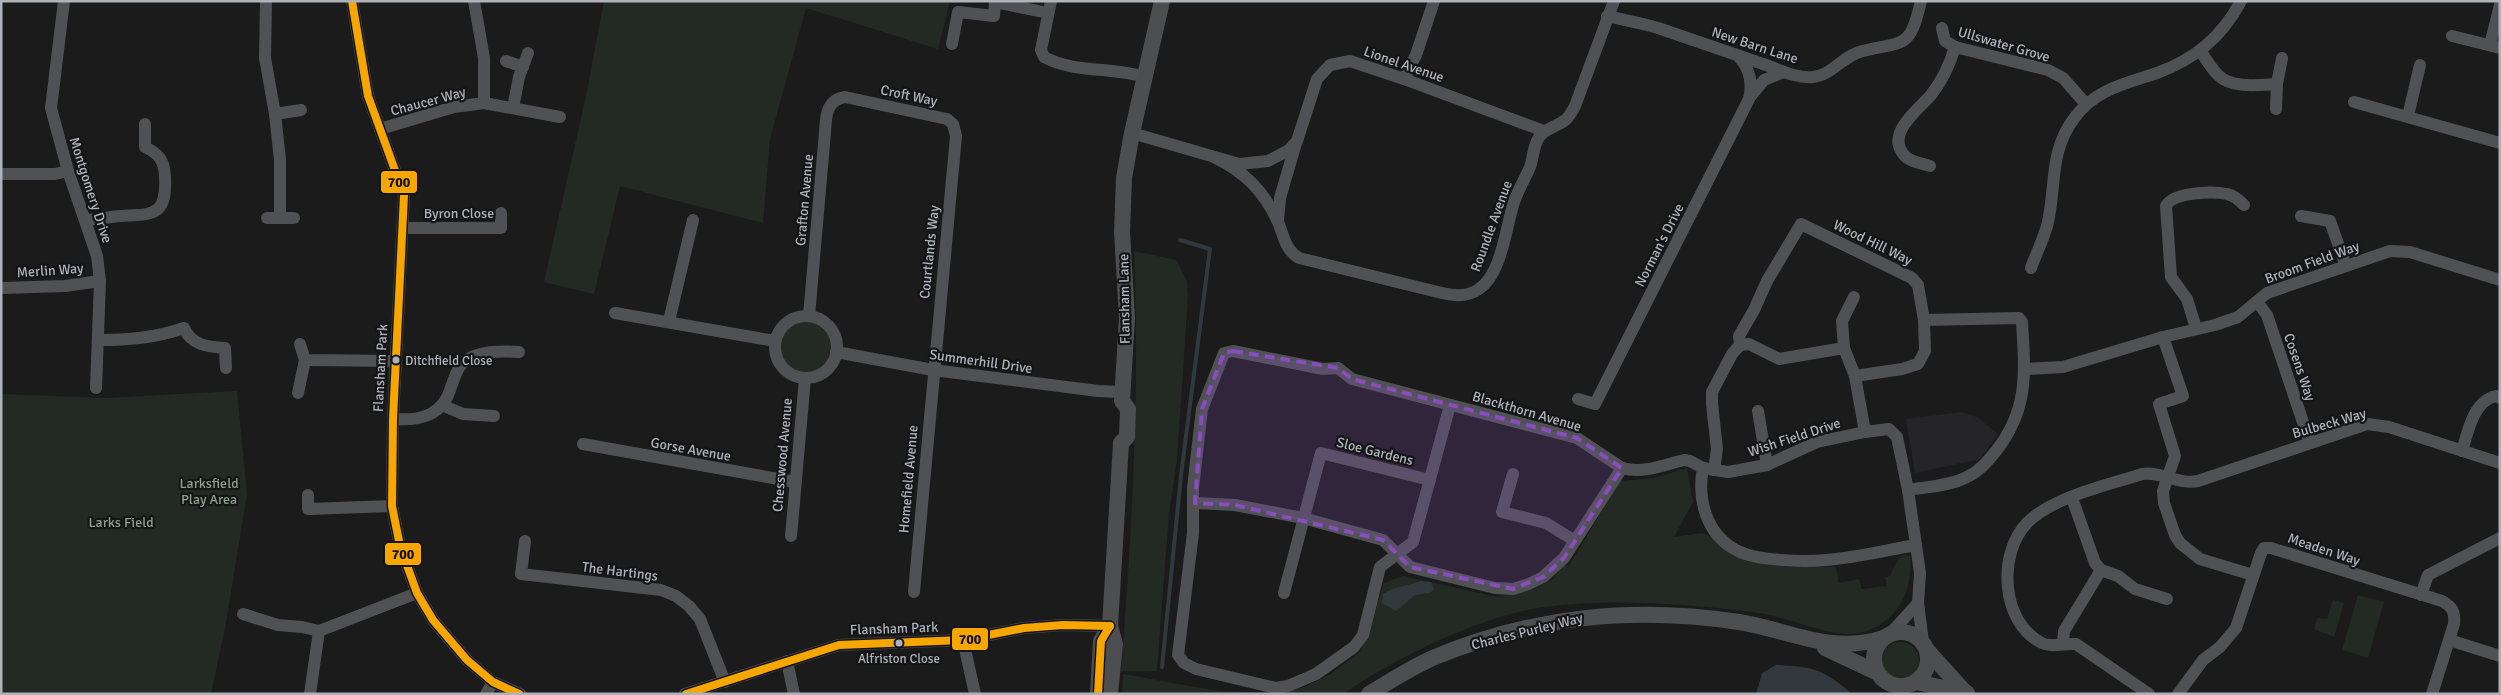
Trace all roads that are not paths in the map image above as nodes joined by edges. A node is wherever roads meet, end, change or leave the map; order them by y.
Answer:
1 (64, 1) edge
2 (266, 1) edge
3 (352, 1) edge
4 (474, 1) edge
5 (1162, 1) edge
6 (1434, 1) edge
7 (1614, 1) edge
8 (1921, 1) edge
9 (995, 2) edge
10 (2239, 2) edge
11 (2500, 5) edge
12 (1050, 7) edge
13 (1607, 16) junction
14 (1942, 28) dead end
15 (2452, 36) dead end
16 (952, 44) dead end
17 (1955, 47) junction
18 (2495, 47) edge
19 (2201, 52) junction
20 (528, 53) dead end
21 (1739, 57) junction
22 (2282, 58) dead end
23 (506, 62) dead end
24 (2420, 65) dead end
25 (523, 67) junction
26 (1784, 72) junction
27 (1145, 77) junction
28 (1404, 79) junction
29 (2277, 84) junction
30 (845, 97) joint
31 (1749, 99) junction
32 (2354, 102) dead end
33 (484, 103) junction
34 (2086, 104) junction
35 (513, 108) junction
36 (2276, 109) dead end
37 (301, 110) dead end
38 (274, 114) junction
39 (2408, 116) junction
40 (560, 117) dead end
41 (145, 124) dead end
42 (380, 129) junction
43 (1544, 131) junction
44 (1132, 133) junction
45 (956, 136) joint
46 (1297, 140) junction
47 (2500, 143) edge
48 (1214, 157) junction
49 (1930, 166) dead end
50 (68, 171) junction
51 (1, 174) edge
52 (2244, 205) dead end
53 (501, 214) dead end
54 (2301, 216) dead end
55 (294, 218) dead end
56 (86, 220) junction
57 (693, 220) dead end
58 (1278, 223) junction
59 (403, 228) junction
60 (2346, 266) junction
61 (2031, 268) dead end
62 (2500, 280) edge
63 (100, 281) junction
64 (1, 288) edge
65 (1854, 297) dead end
66 (2258, 303) junction
67 (615, 313) dead end
68 (809, 316) junction
69 (1924, 320) junction
70 (669, 321) junction
71 (2196, 328) junction
72 (2163, 337) junction
73 (98, 340) junction
74 (775, 341) junction
75 (300, 344) dead end
76 (1740, 346) junction
77 (1844, 348) junction
78 (519, 352) dead end
79 (836, 352) junction
80 (305, 360) junction
81 (395, 361) junction
82 (226, 368) dead end
83 (933, 370) junction
84 (2025, 370) junction
85 (1855, 376) junction
86 (805, 378) junction
87 (96, 388) dead end
88 (298, 393) dead end
89 (1122, 397) junction
90 (2500, 398) edge
91 (1578, 399) dead end
92 (1450, 405) junction
93 (444, 406) junction
94 (1758, 410) dead end
95 (494, 416) dead end
96 (393, 419) junction
97 (1865, 432) junction
98 (2310, 443) junction
99 (583, 444) dead end
100 (2462, 451) junction
101 (2500, 463) edge
102 (1767, 465) junction
103 (1622, 468) junction
104 (1708, 469) junction
105 (1513, 474) dead end
106 (2167, 477) junction
107 (1430, 480) junction
108 (795, 482) junction
109 (1908, 490) junction
110 (308, 495) dead end
111 (2072, 498) junction
112 (1195, 503) junction
113 (392, 506) junction
114 (1303, 518) junction
115 (791, 536) dead end
116 (2500, 538) edge
117 (526, 541) dead end
118 (1575, 542) junction
119 (1916, 545) junction
120 (1396, 554) junction
121 (2101, 570) junction
122 (2253, 575) junction
123 (914, 592) dead end
124 (418, 593) junction
125 (1284, 593) dead end
126 (2421, 595) junction
127 (2167, 599) dead end
128 (1918, 603) junction
129 (243, 614) dead end
130 (1110, 626) junction
131 (319, 632) junction
132 (1887, 636) junction
133 (962, 640) junction
134 (2449, 640) junction
135 (1814, 642) junction
136 (2063, 642) junction
137 (1925, 646) junction
138 (2500, 656) edge
139 (787, 661) junction
140 (1876, 672) junction
141 (725, 682) junction
142 (1916, 682) junction
143 (490, 688) edge
144 (1966, 692) edge
145 (310, 694) edge
146 (520, 694) edge
147 (685, 694) edge
148 (794, 694) edge
149 (975, 694) edge
150 (1098, 694) edge
151 (1110, 694) edge
152 (1369, 694) edge
153 (2149, 694) edge
154 (2178, 694) edge
155 (2432, 694) edge

1 - 50 street, Montgomery Drive
2 - 38 street
3 - 42 street, Flansham Park
4 - 33 street
5 - 27 main road, Flansham Lane
6 - 28 street
7 - 13 street
8 - 26 street, New Barn Lane
9 - 12 street
9 - 16 street
10 - 19 street
11 - 18 street
12 - 27 street
13 - 21 street, New Barn Lane
13 - 43 street
14 - 17 street, Ullswater Grove
15 - 18 street
17 - 34 street, Ullswater Grove
17 - 49 street
19 - 29 street
19 - 34 street
20 - 25 street
21 - 26 street, New Barn Lane
21 - 31 street, Norman's Drive
22 - 29 street
23 - 25 street
24 - 39 street
25 - 35 street
26 - 31 street, Norman's Drive
27 - 44 main road, Flansham Lane
28 - 43 street, Lionel Avenue
28 - 46 street, Lionel Avenue
29 - 36 street
30 - 45 street, Croft Way
30 - 68 street, Grafton Avenue
31 - 91 street, Norman's Drive
32 - 39 street
33 - 35 street, Chaucer Way
33 - 42 street, Chaucer Way
34 - 61 street
35 - 40 street, Chaucer Way
37 - 38 street
38 - 55 street
39 - 47 street
41 - 56 street
42 - 59 street, Flansham Park
43 - 58 street, Roundle Avenue
44 - 48 street
44 - 89 main road, Flansham Lane
45 - 83 street, Courtlands Way
46 - 48 street
46 - 58 street, Roundle Avenue
48 - 58 street, Roundle Avenue
50 - 51 street
50 - 56 street, Montgomery Drive
52 - 71 street
53 - 59 street, Byron Close
54 - 60 street
56 - 63 street, Montgomery Drive
57 - 70 street
59 - 81 street, Flansham Park
60 - 62 street, Broom Field Way
60 - 66 street, Broom Field Way
63 - 64 street, Merlin Way
63 - 73 street, Montgomery Drive
65 - 77 street
66 - 71 street, Broom Field Way
66 - 98 street, Cosens Way
67 - 70 street
68 - 74 street
68 - 79 street
69 - 76 street, Wood Hill Way
69 - 84 street
69 - 85 street, Wood Hill Way
70 - 74 street
71 - 72 street, Broom Field Way
72 - 84 street, Broom Field Way
72 - 106 street
73 - 82 street
73 - 87 street, Montgomery Drive
74 - 86 street
75 - 80 street
76 - 77 street
76 - 104 street
77 - 85 street
78 - 93 street
79 - 83 street, Summerhill Drive
79 - 86 street
80 - 81 street
80 - 88 street
81 - 96 street, Flansham Park
83 - 89 street, Summerhill Drive
83 - 123 street, Homefield Avenue
84 - 109 street
85 - 97 street
86 - 108 street, Chesswood Avenue
89 - 130 main road, Flansham Lane
90 - 100 street
92 - 103 street, Blackthorn Avenue
92 - 107 street
92 - 112 street, Blackthorn Avenue
93 - 95 street
93 - 96 street
94 - 102 street
96 - 113 street, Flansham Park
97 - 102 street, Wish Field Drive
97 - 109 street, Wish Field Drive
98 - 100 street, Bulbeck Way
98 - 106 street, Bulbeck Way
99 - 108 street, Gorse Avenue
100 - 101 street, Bulbeck Way
102 - 104 street, Wish Field Drive
103 - 104 street, Wish Field Drive
103 - 118 street
104 - 119 street
105 - 118 street
106 - 111 street
106 - 122 street
107 - 114 street, Sloe Gardens
107 - 120 street
108 - 115 street, Chesswood Avenue
109 - 119 street, Wish Field Drive
110 - 113 street
111 - 121 street
111 - 136 street
112 - 114 street
112 - 120 street, Blackthorn Avenue
113 - 124 street, Flansham Park
114 - 120 street
114 - 125 street
116 - 126 street
117 - 141 street, The Hartings
118 - 120 street
119 - 128 street, Wish Field Drive
121 - 127 street
121 - 136 street
122 - 126 street, Meaden Way
122 - 154 street, Meaden Way
124 - 131 street
124 - 143 street, Flansham Park
126 - 134 street, Meaden Way
128 - 132 street
128 - 137 street, Wish Field Drive
129 - 131 street
130 - 133 street, Flansham Park
130 - 150 main road, Flansham Lane
130 - 151 main road, Flansham Lane
131 - 145 street
132 - 135 main road, Charles Purley Way
132 - 137 main road
132 - 140 main road
133 - 139 street, Flansham Park
133 - 149 street
134 - 138 street
134 - 155 street, Meaden Way
135 - 140 main road, Charles Purley Way
135 - 152 main road, Charles Purley Way
136 - 153 street
137 - 142 main road
137 - 144 main road
139 - 141 street, Flansham Park
139 - 148 street
140 - 142 main road
141 - 147 street, Flansham Park
142 - 144 main road
143 - 146 street, Flansham Park

